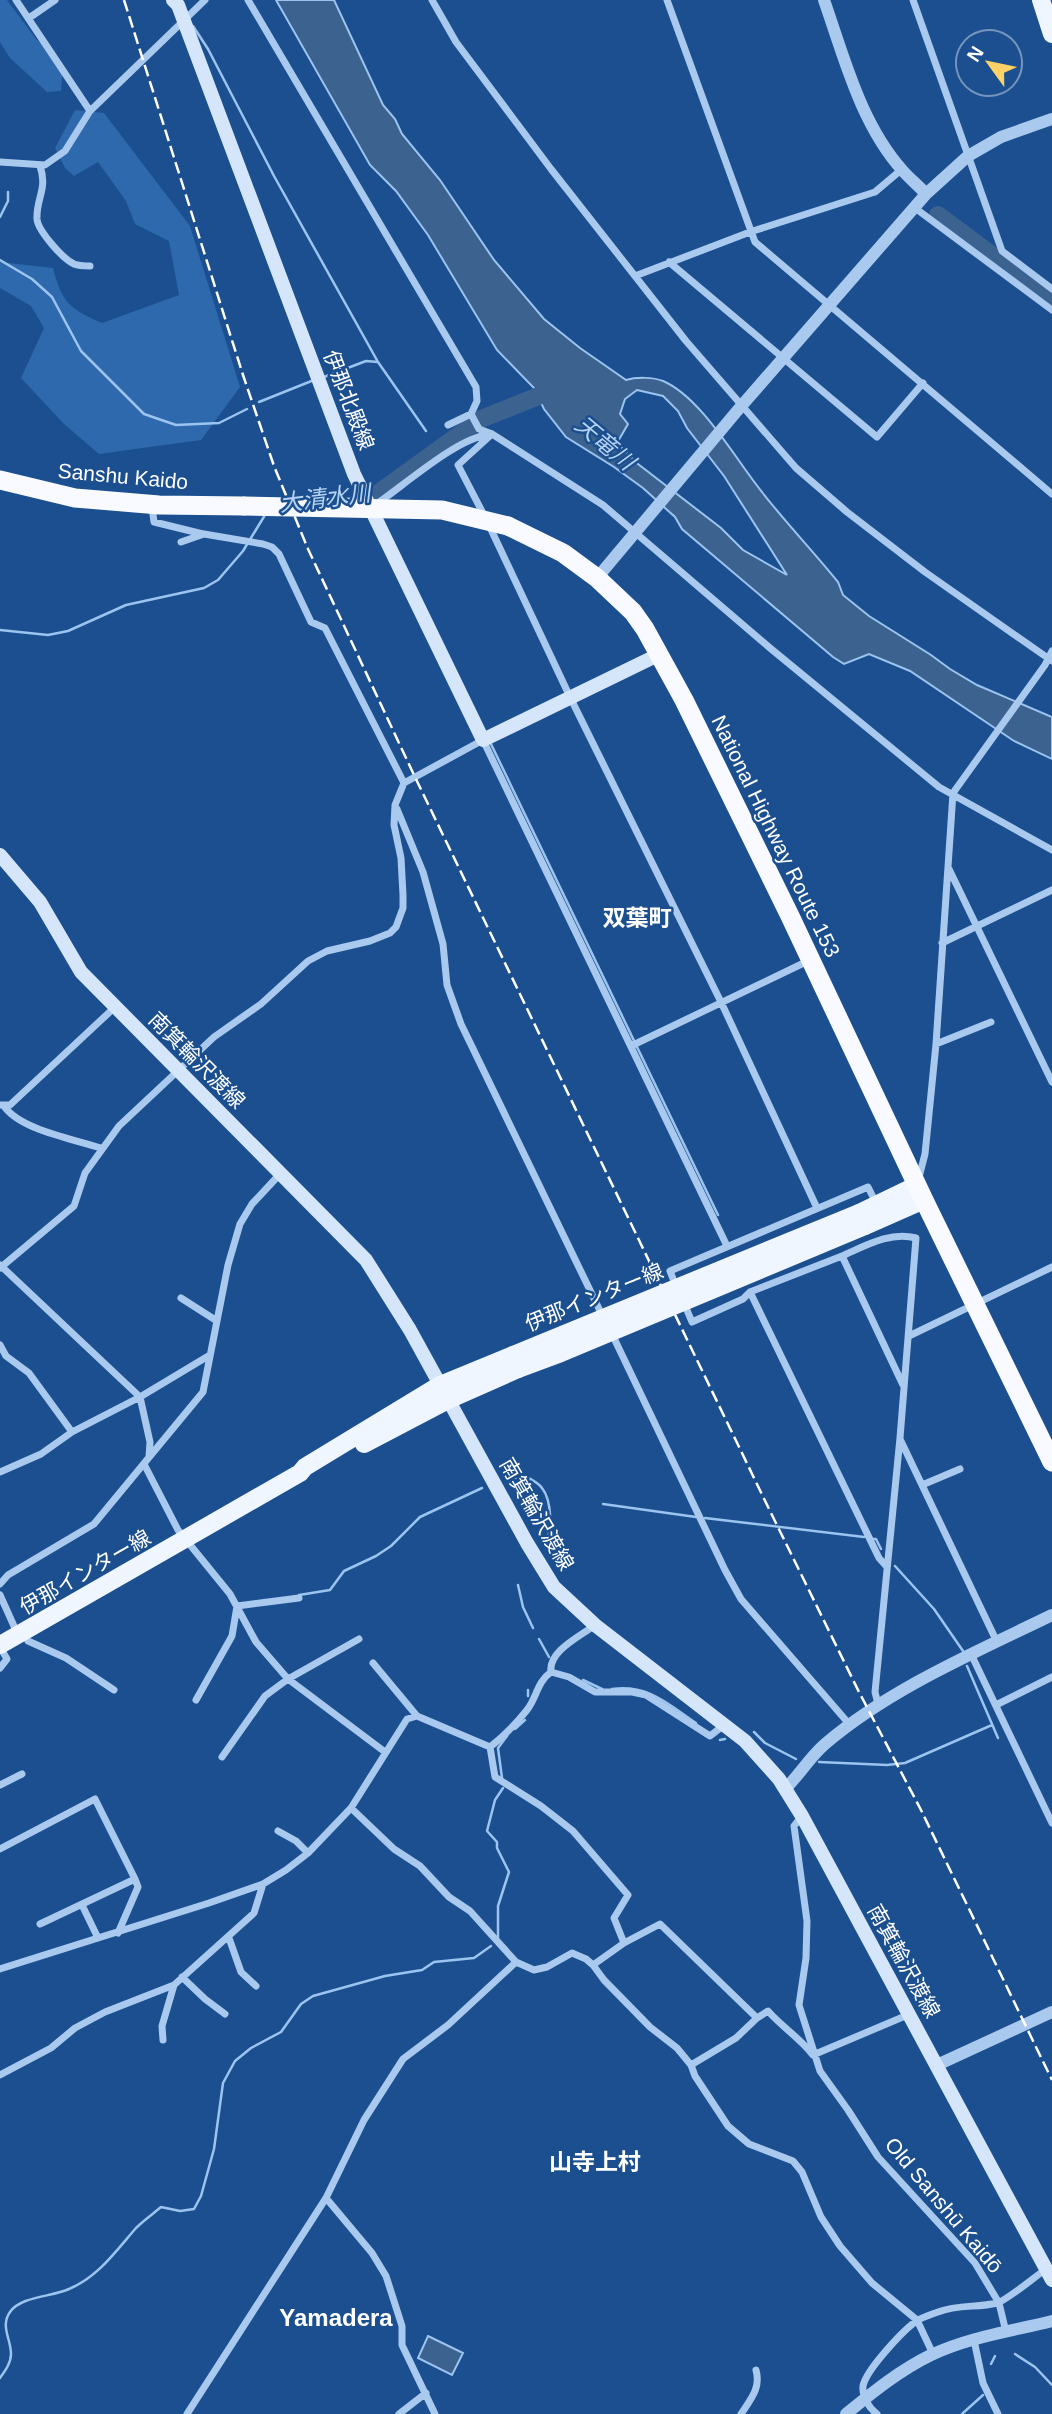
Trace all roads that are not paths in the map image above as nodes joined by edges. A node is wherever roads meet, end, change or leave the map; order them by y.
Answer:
1 (16, 0) edge
2 (55, 0) edge
3 (173, 0) edge
4 (205, 0) edge
5 (247, 0) edge
6 (432, 0) edge
7 (667, 0) edge
8 (824, 0) edge
9 (914, 0) edge
10 (1041, 0) edge
11 (29, 18) junction
12 (184, 21) junction
13 (1052, 34) edge
14 (90, 111) junction
15 (1052, 119) edge
16 (968, 156) junction
17 (0, 162) edge
18 (40, 166) junction
19 (901, 170) junction
20 (926, 194) junction
21 (915, 208) junction
22 (750, 232) junction
23 (669, 262) junction
24 (90, 266) dead end
25 (635, 276) junction
26 (1052, 289) edge
27 (830, 303) junction
28 (1052, 310) edge
29 (783, 358) junction
30 (923, 383) junction
31 (740, 409) junction
32 (471, 414) junction
33 (448, 425) dead end
34 (492, 434) junction
35 (0, 480) edge
36 (1052, 494) edge
37 (368, 502) junction
38 (152, 504) junction
39 (244, 506) joint
40 (637, 529) junction
41 (204, 534) junction
42 (181, 542) dead end
43 (597, 578) junction
44 (660, 654) junction
45 (1050, 659) edge
46 (570, 697) junction
47 (483, 740) junction
48 (404, 783) junction
49 (954, 793) junction
50 (395, 805) junction
51 (1052, 850) edge
52 (0, 855) edge
53 (948, 868) junction
54 (1052, 890) edge
55 (978, 927) junction
56 (942, 943) junction
57 (811, 960) junction
58 (721, 1002) junction
59 (115, 1007) junction
60 (991, 1021) dead end
61 (634, 1044) junction
62 (936, 1044) junction
63 (179, 1072) junction
64 (1052, 1082) edge
65 (2, 1106) edge
66 (101, 1148) junction
67 (281, 1173) junction
68 (920, 1192) junction
69 (817, 1208) junction
70 (871, 1216) junction
71 (890, 1237) junction
72 (727, 1246) junction
73 (842, 1256) junction
74 (1, 1266) edge
75 (1052, 1267) edge
76 (750, 1292) junction
77 (181, 1298) dead end
78 (976, 1305) junction
79 (217, 1321) junction
80 (909, 1336) junction
81 (0, 1345) edge
82 (211, 1356) junction
83 (904, 1385) junction
84 (444, 1393) junction
85 (140, 1397) junction
86 (72, 1432) junction
87 (900, 1438) junction
88 (146, 1461) junction
89 (1052, 1462) edge
90 (960, 1469) dead end
91 (0, 1472) edge
92 (922, 1485) junction
93 (186, 1540) junction
94 (887, 1567) junction
95 (0, 1584) edge
96 (0, 1595) edge
97 (299, 1598) dead end
98 (237, 1606) junction
99 (1052, 1615) edge
100 (595, 1625) junction
101 (23, 1638) junction
102 (359, 1639) dead end
103 (997, 1642) junction
104 (0, 1646) edge
105 (971, 1654) junction
106 (373, 1663) dead end
107 (0, 1668) edge
108 (551, 1672) junction
109 (1052, 1677) edge
110 (288, 1679) junction
111 (114, 1690) dead end
112 (196, 1700) dead end
113 (878, 1704) junction
114 (996, 1705) junction
115 (417, 1716) junction
116 (724, 1725) junction
117 (850, 1726) junction
118 (490, 1747) junction
119 (385, 1752) junction
120 (222, 1758) dead end
121 (22, 1774) dead end
122 (0, 1785) edge
123 (786, 1788) junction
124 (351, 1808) junction
125 (802, 1816) junction
126 (1052, 1823) edge
127 (278, 1831) dead end
128 (0, 1849) edge
129 (308, 1853) junction
130 (135, 1879) junction
131 (263, 1884) junction
132 (82, 1905) junction
133 (40, 1924) dead end
134 (118, 1933) junction
135 (99, 1938) junction
136 (229, 1938) junction
137 (624, 1943) junction
138 (516, 1962) junction
139 (593, 1965) junction
140 (0, 1969) edge
141 (182, 1977) junction
142 (174, 1985) junction
143 (256, 1986) dead end
144 (1052, 2013) edge
145 (225, 2014) dead end
146 (910, 2014) junction
147 (757, 2018) junction
148 (163, 2040) dead end
149 (813, 2055) junction
150 (691, 2065) junction
151 (937, 2065) junction
152 (0, 2075) edge
153 (326, 2198) junction
154 (1050, 2271) edge
155 (999, 2303) junction
156 (917, 2320) junction
157 (1052, 2321) edge
158 (1006, 2332) junction
159 (974, 2340) junction
160 (933, 2354) junction
161 (755, 2370) dead end
162 (426, 2393) junction
163 (865, 2399) junction
164 (187, 2414) edge
165 (399, 2414) edge
166 (435, 2414) edge
167 (740, 2414) edge
168 (846, 2414) edge
169 (877, 2414) edge
170 (998, 2414) edge

1 - 11 street
2 - 11 street
3 - 12 main road, 伊那北殿線
4 - 12 street
5 - 32 street
6 - 25 street
7 - 22 street
8 - 19 street
9 - 16 street
10 - 13 main road
11 - 14 street
12 - 14 street
12 - 37 main road, 伊那北殿線
14 - 18 street
15 - 16 street
16 - 20 street
16 - 26 street
17 - 18 street
18 - 24 street
19 - 20 street
19 - 22 street
20 - 21 street
21 - 27 street
21 - 28 street
22 - 23 street
22 - 27 street
23 - 25 street
23 - 29 street
25 - 31 street
27 - 29 street
27 - 30 street
29 - 30 street
29 - 31 street
30 - 36 street
31 - 40 street
31 - 45 street
32 - 33 street
32 - 34 street
34 - 37 street
34 - 40 street
34 - 46 street
35 - 38 highway, Sanshu Kaido
37 - 47 main road, 伊那北殿線
38 - 39 highway, Sanshu Kaido
38 - 41 street
39 - 43 highway, National Highway Route 153, bridge
40 - 43 street
40 - 49 street
41 - 42 street
41 - 48 street
43 - 44 highway, National Highway Route 153
44 - 46 main road
44 - 57 highway, National Highway Route 153
45 - 49 street
46 - 47 main road
46 - 58 street
47 - 48 street
47 - 61 street
48 - 50 street
49 - 51 street
49 - 53 street
50 - 63 street
50 - 117 street
52 - 59 main road, 南箕輪沢渡線
53 - 55 street
53 - 56 street
54 - 55 street
55 - 56 street
55 - 64 street
56 - 62 street
57 - 58 street
57 - 68 highway, National Highway Route 153
58 - 61 street
58 - 69 street
59 - 63 main road, 南箕輪沢渡線
59 - 65 street
60 - 62 street
61 - 72 street
62 - 68 street
63 - 66 street
63 - 67 main road, 南箕輪沢渡線
65 - 66 street
66 - 74 street
67 - 79 street
67 - 84 main road, 南箕輪沢渡線
68 - 70 main road, 伊那インター線
68 - 78 highway, National Highway Route 153
69 - 70 street
69 - 72 street
70 - 71 street
70 - 84 main road, 伊那インター線, bridge
71 - 73 street
71 - 80 street
72 - 76 street
73 - 76 street
73 - 83 street
74 - 85 street
75 - 78 street
76 - 94 street
77 - 79 street
78 - 80 street
78 - 89 highway, National Highway Route 153
79 - 82 street
80 - 83 street
81 - 86 street
82 - 85 street
82 - 88 street
83 - 87 street
84 - 93 main road, 伊那インター線
84 - 100 main road, 南箕輪沢渡線
85 - 86 street
85 - 88 street
86 - 91 street
87 - 92 street
87 - 94 street
88 - 93 street
88 - 95 street
90 - 92 street
92 - 103 street
93 - 98 street
93 - 101 main road, 伊那インター線
94 - 113 street
96 - 101 street
97 - 98 street
98 - 110 street
98 - 112 street
99 - 103 street
100 - 108 street
100 - 116 main road, 南箕輪沢渡線
101 - 104 main road, 伊那インター線
101 - 111 street
102 - 110 street
103 - 105 street
104 - 107 street
105 - 113 street
105 - 114 street
106 - 115 street
108 - 116 street
108 - 118 street
109 - 114 street
110 - 119 street
110 - 120 street
113 - 117 street
114 - 126 street
115 - 118 street
115 - 119 street
116 - 123 main road, 南箕輪沢渡線
117 - 123 street
118 - 137 street
119 - 124 street
121 - 122 street
123 - 125 main road, 南箕輪沢渡線
124 - 129 street
124 - 138 street
125 - 146 main road, 南箕輪沢渡線
125 - 149 street, Old Sanshū Kaidō
127 - 129 street
128 - 130 street
129 - 131 street
130 - 132 street
130 - 134 street
131 - 134 street
131 - 136 street
132 - 133 street
132 - 135 street
134 - 135 street
135 - 140 street
136 - 141 street
136 - 143 street
137 - 139 street
137 - 147 street
138 - 139 street
138 - 153 street
139 - 150 street
141 - 142 street
141 - 145 street
142 - 148 street
142 - 152 street
144 - 151 street
146 - 149 street
146 - 151 main road, 南箕輪沢渡線
147 - 149 street
147 - 150 street
149 - 155 street, Old Sanshū Kaidō
150 - 156 street
151 - 154 main road, 南箕輪沢渡線
153 - 162 street
153 - 164 street
154 - 155 street
155 - 156 street
155 - 158 street, Old Sanshū Kaidō
156 - 160 street
156 - 163 street
157 - 158 street
158 - 159 street
159 - 160 street
159 - 170 street
160 - 163 street
161 - 167 street
162 - 165 street
162 - 166 street
163 - 168 street
163 - 169 street

